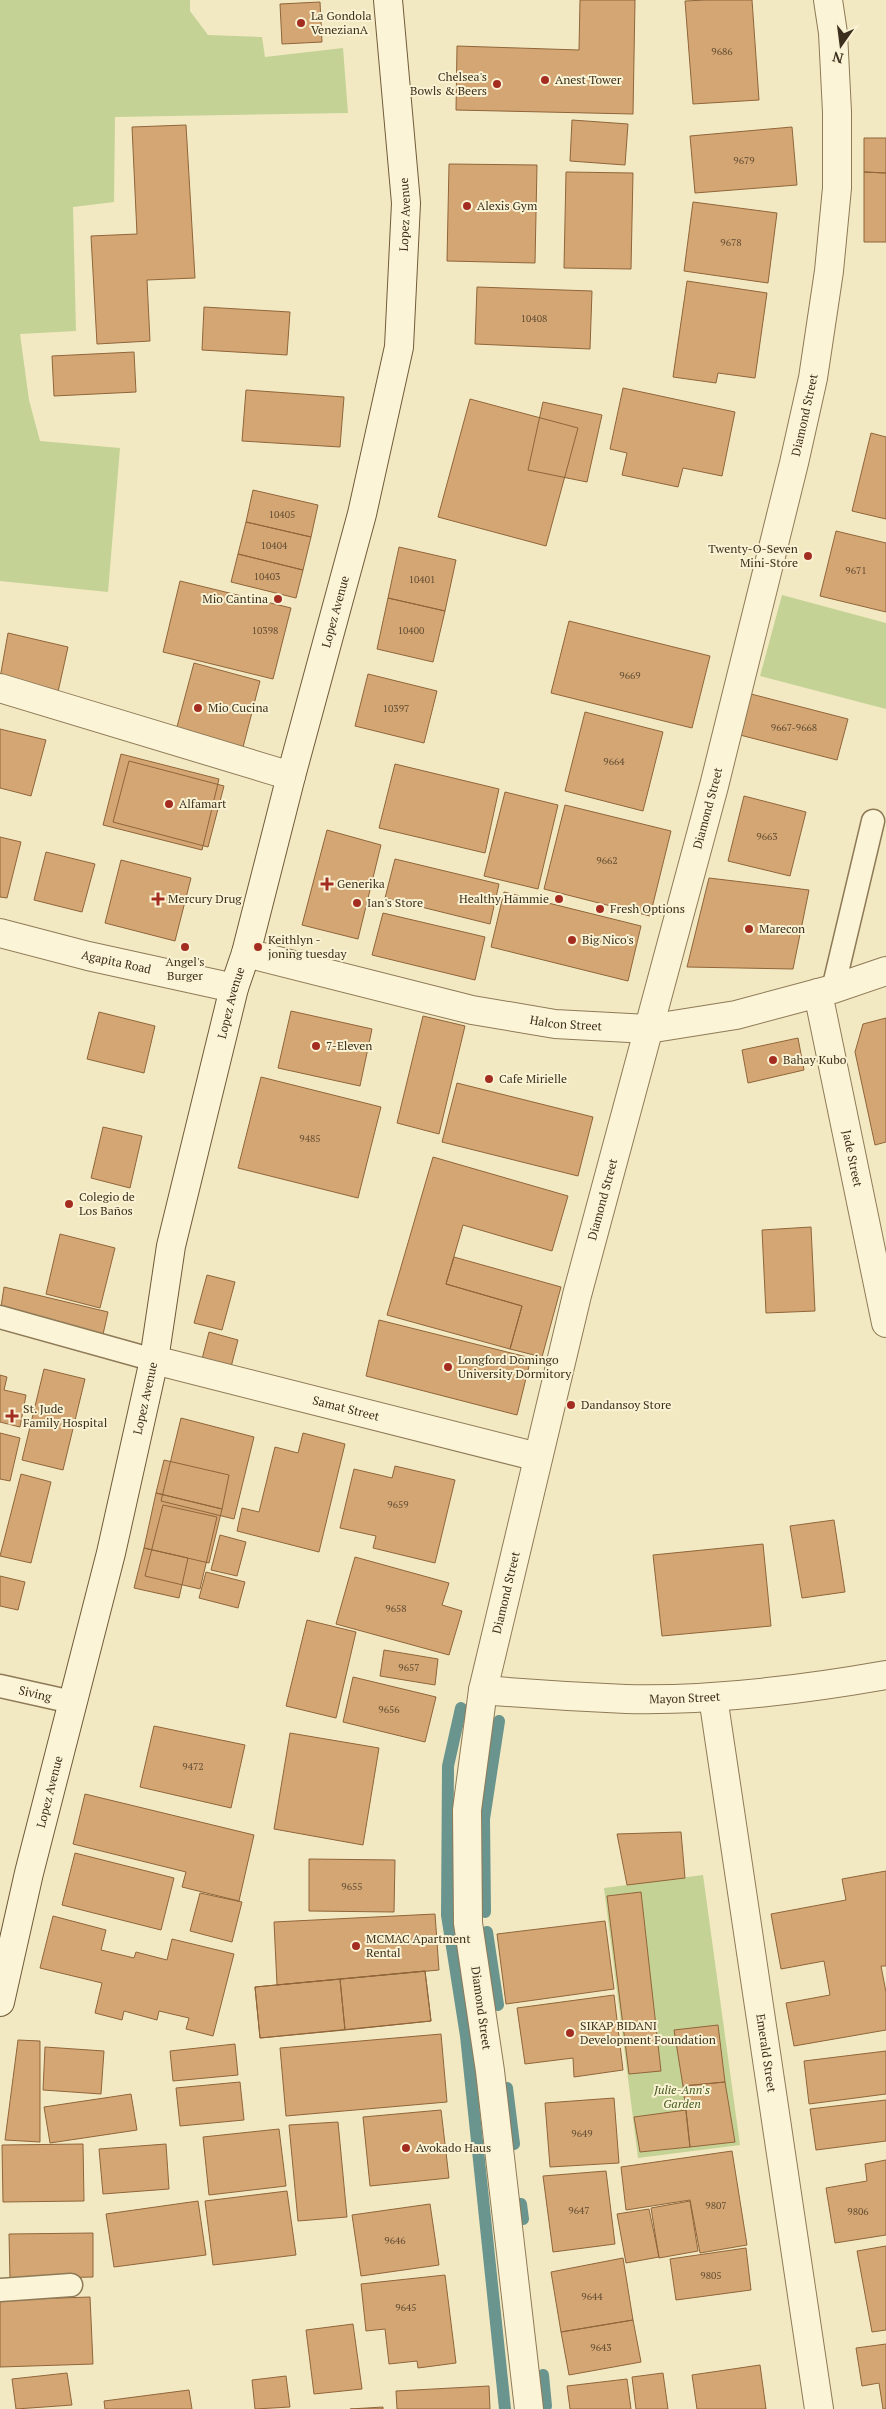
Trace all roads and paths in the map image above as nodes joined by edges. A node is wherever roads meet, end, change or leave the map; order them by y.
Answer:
1 (388, 0) edge
2 (828, 0) edge
3 (0, 688) edge
4 (291, 776) junction
5 (874, 821) dead end
6 (0, 934) edge
7 (246, 953) junction
8 (886, 971) edge
9 (234, 988) junction
10 (826, 991) junction
11 (648, 1029) junction
12 (0, 1317) edge
13 (886, 1324) edge
14 (154, 1360) junction
15 (538, 1457) junction
16 (886, 1675) edge
17 (0, 1686) edge
18 (483, 1690) junction
19 (713, 1697) junction
20 (72, 1702) junction
21 (0, 2002) edge
22 (72, 2285) dead end
23 (0, 2290) edge
24 (529, 2409) edge
25 (819, 2409) edge

1 - 4 street, Lopez Avenue
2 - 11 street, Diamond Street
3 - 4 street
4 - 7 street, Lopez Avenue
5 - 10 lane
6 - 9 street, Agapita Road
7 - 9 street, Lopez Avenue
7 - 11 street, Halcon Street
8 - 10 street, Halcon Street
9 - 14 street, Lopez Avenue
10 - 11 street, Halcon Street
10 - 13 street, Jade Street
11 - 15 street, Diamond Street
12 - 14 lane
14 - 15 street, Samat Street
14 - 20 street, Lopez Avenue
15 - 18 street, Diamond Street
16 - 19 street, Mayon Street
17 - 20 lane, Siving
18 - 19 street, Mayon Street
18 - 24 street, Diamond Street
19 - 25 street, Emerald Street
20 - 21 street, Lopez Avenue
22 - 23 lane

